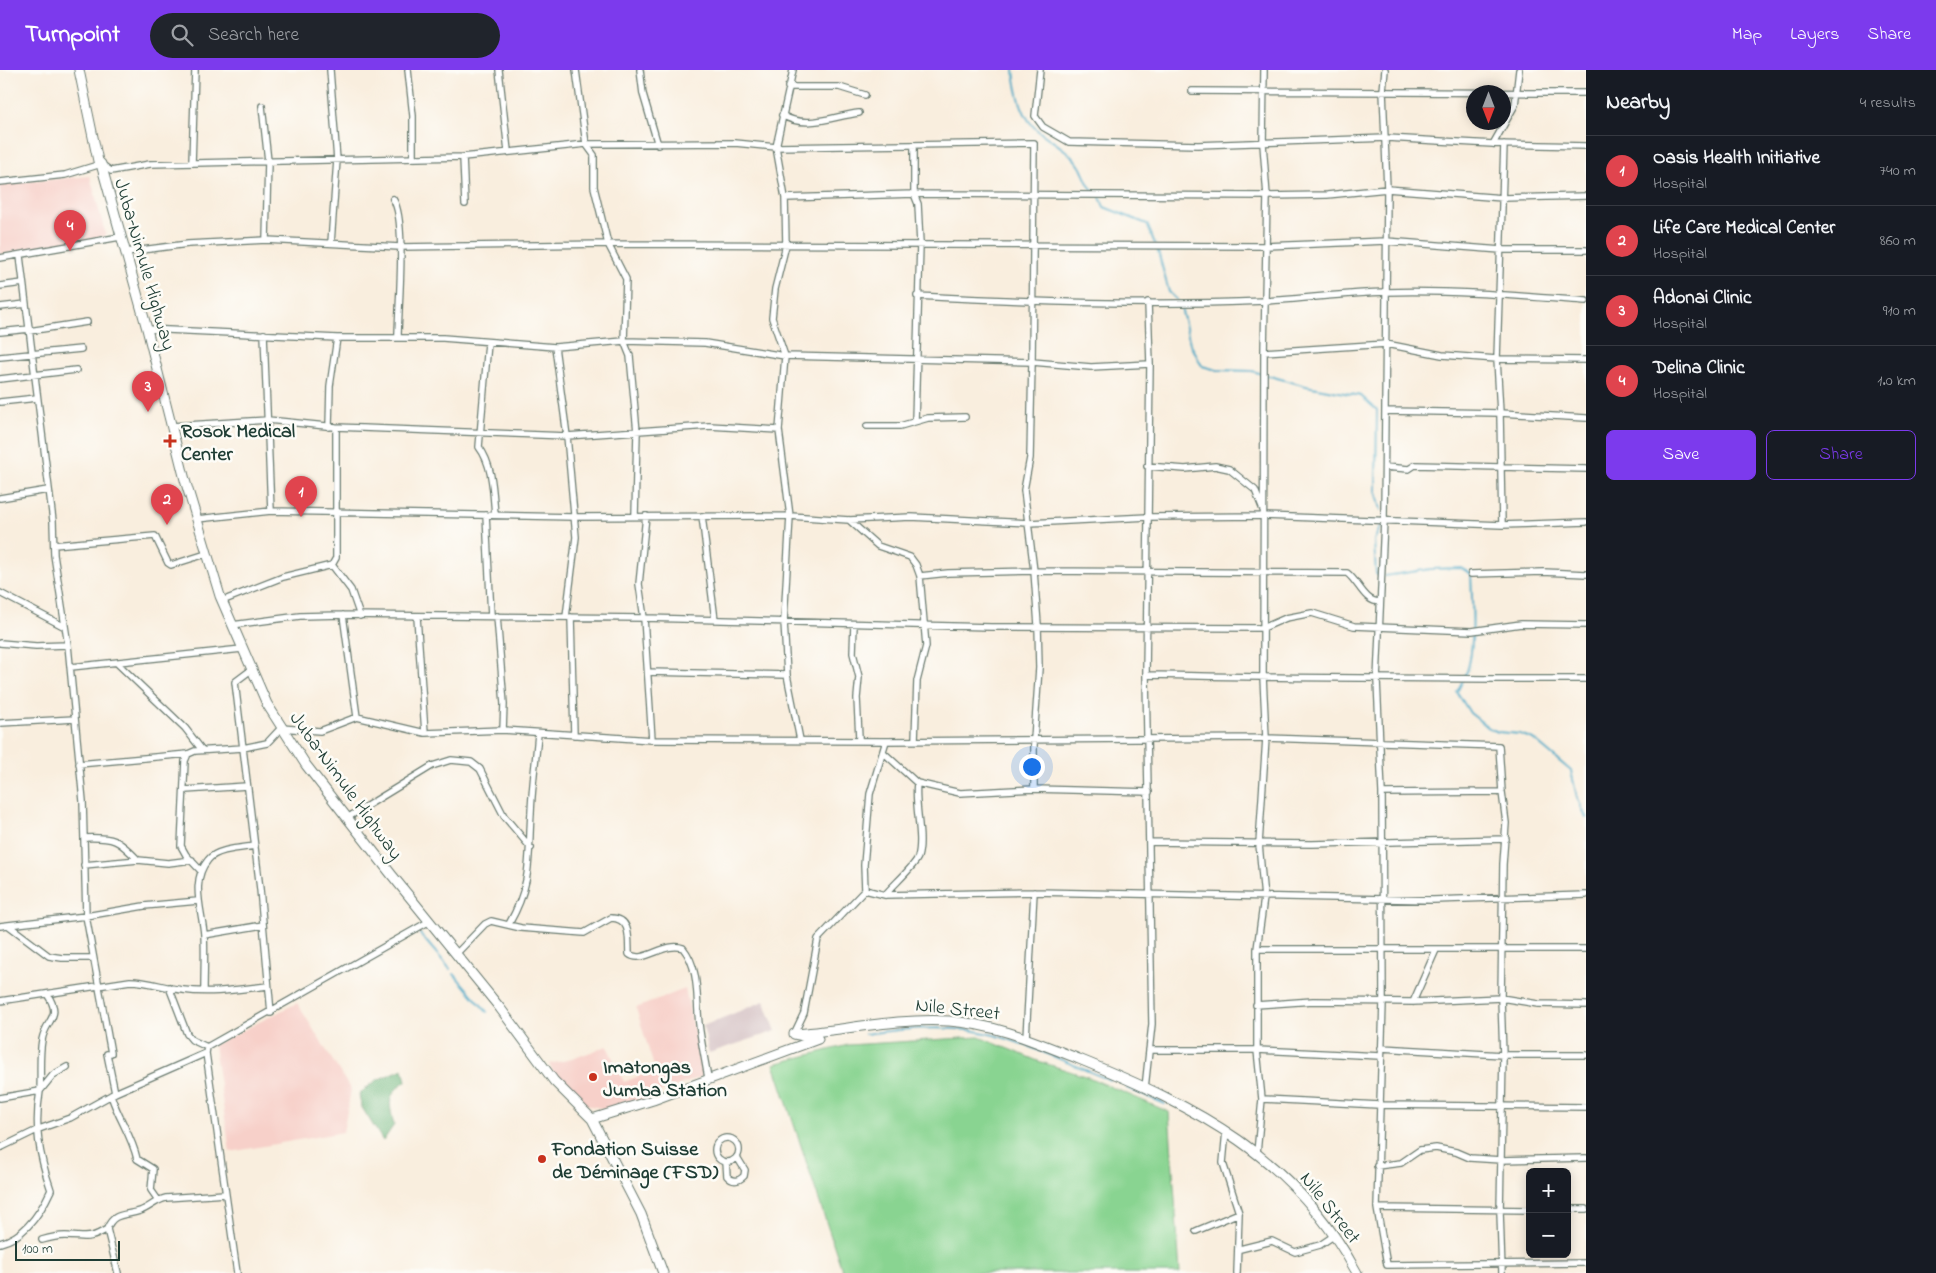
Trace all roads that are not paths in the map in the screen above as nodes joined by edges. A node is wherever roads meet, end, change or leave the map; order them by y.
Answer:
1 (79, 70) edge
2 (195, 70) edge
3 (330, 70) edge
4 (408, 70) edge
5 (499, 70) edge
6 (576, 70) edge
7 (640, 70) edge
8 (793, 70) edge
9 (1040, 70) edge
10 (1264, 70) edge
11 (1385, 70) edge
12 (1519, 70) edge
13 (788, 87) junction
14 (1383, 90) junction
15 (1192, 92) dead end
16 (1262, 92) junction
17 (1586, 93) edge
18 (866, 95) dead end
19 (262, 106) dead end
20 (859, 112) dead end
21 (782, 115) junction
22 (1387, 138) junction
23 (586, 144) junction
24 (1263, 144) junction
25 (1493, 144) junction
26 (1504, 144) junction
27 (658, 145) junction
28 (914, 145) junction
29 (1586, 146) edge
30 (776, 147) junction
31 (508, 151) junction
32 (463, 156) junction
33 (413, 158) junction
34 (337, 160) junction
35 (268, 161) junction
36 (192, 163) junction
37 (101, 164) junction
38 (0, 182) edge
39 (1388, 189) junction
40 (914, 194) junction
41 (1034, 196) junction
42 (1267, 196) junction
43 (1586, 196) edge
44 (784, 198) junction
45 (1503, 198) junction
46 (393, 199) dead end
47 (465, 204) dead end
48 (120, 237) junction
49 (266, 240) junction
50 (1386, 241) junction
51 (331, 243) junction
52 (608, 244) junction
53 (920, 244) junction
54 (786, 245) junction
55 (1033, 245) junction
56 (1266, 246) junction
57 (400, 247) junction
58 (1501, 250) junction
59 (1586, 250) edge
60 (126, 252) junction
61 (20, 256) junction
62 (0, 258) edge
63 (23, 283) junction
64 (0, 286) edge
65 (1386, 292) junction
66 (1499, 295) junction
67 (917, 296) junction
68 (1265, 301) junction
69 (1586, 301) edge
70 (1032, 302) junction
71 (1148, 302) junction
72 (26, 304) junction
73 (0, 307) edge
74 (87, 322) dead end
75 (148, 329) junction
76 (29, 330) junction
77 (0, 332) edge
78 (264, 334) junction
79 (398, 337) junction
80 (337, 338) junction
81 (624, 341) junction
82 (488, 343) junction
83 (1386, 344) junction
84 (555, 347) junction
85 (82, 349) dead end
86 (1264, 352) junction
87 (32, 354) junction
88 (785, 356) junction
89 (0, 357) edge
90 (917, 358) junction
91 (1497, 359) junction
92 (1586, 360) edge
93 (1032, 362) junction
94 (1150, 364) junction
95 (76, 370) dead end
96 (34, 375) junction
97 (0, 379) edge
98 (37, 398) junction
99 (0, 402) edge
100 (1385, 411) junction
101 (1500, 413) junction
102 (966, 417) dead end
103 (1586, 418) edge
104 (268, 420) junction
105 (915, 421) junction
106 (172, 426) junction
107 (867, 426) dead end
108 (332, 427) junction
109 (779, 430) junction
110 (637, 432) junction
111 (479, 433) junction
112 (567, 436) junction
113 (1148, 466) junction
114 (1500, 467) junction
115 (1385, 468) junction
116 (1586, 469) edge
117 (48, 490) junction
118 (0, 498) edge
119 (271, 511) junction
120 (336, 512) junction
121 (1264, 514) junction
122 (486, 515) junction
123 (495, 515) junction
124 (635, 516) junction
125 (646, 516) junction
126 (702, 516) junction
127 (790, 516) junction
128 (573, 517) junction
129 (1148, 517) junction
130 (197, 519) junction
131 (849, 520) junction
132 (1384, 520) junction
133 (1586, 522) edge
134 (1029, 523) junction
135 (1502, 525) junction
136 (54, 545) junction
137 (206, 554) dead end
138 (332, 565) junction
139 (1034, 571) junction
140 (1149, 572) junction
141 (1263, 573) junction
142 (1471, 574) dead end
143 (1586, 574) edge
144 (920, 576) junction
145 (0, 593) edge
146 (222, 601) junction
147 (1380, 602) junction
148 (343, 615) junction
149 (360, 616) junction
150 (494, 616) junction
151 (417, 617) junction
152 (568, 617) junction
153 (644, 618) junction
154 (715, 620) junction
155 (784, 621) junction
156 (925, 623) junction
157 (854, 624) junction
158 (232, 625) junction
159 (1038, 625) junction
160 (1586, 625) edge
161 (1148, 626) junction
162 (1378, 626) junction
163 (65, 627) junction
164 (1262, 628) junction
165 (0, 643) edge
166 (68, 645) junction
167 (242, 649) junction
168 (117, 663) junction
169 (71, 667) junction
170 (251, 670) junction
171 (648, 672) junction
172 (787, 675) junction
173 (1146, 675) junction
174 (1263, 677) junction
175 (1586, 679) edge
176 (1377, 680) junction
177 (357, 717) junction
178 (75, 718) junction
179 (0, 723) edge
180 (282, 728) junction
181 (503, 730) junction
182 (538, 732) junction
183 (425, 733) junction
184 (574, 735) junction
185 (859, 738) dead end
186 (1266, 738) junction
187 (1034, 739) junction
188 (652, 740) junction
189 (800, 740) junction
190 (915, 740) junction
191 (1149, 740) junction
192 (886, 741) junction
193 (1380, 743) junction
194 (243, 748) junction
195 (202, 750) junction
196 (883, 752) junction
197 (188, 754) junction
198 (79, 764) junction
199 (917, 783) junction
200 (247, 786) junction
201 (1034, 789) junction
202 (185, 790) junction
203 (1149, 792) junction
204 (1502, 792) junction
205 (1382, 793) junction
206 (347, 818) dead end
207 (84, 838) junction
208 (1506, 839) junction
209 (1149, 842) junction
210 (1382, 843) junction
211 (1259, 844) junction
212 (255, 846) junction
213 (531, 848) junction
214 (138, 860) junction
215 (192, 860) junction
216 (84, 865) junction
217 (201, 871) junction
218 (865, 890) junction
219 (1034, 892) junction
220 (1149, 894) junction
221 (1586, 894) edge
222 (885, 895) junction
223 (1264, 898) junction
224 (1502, 898) junction
225 (1384, 900) junction
226 (198, 901) junction
227 (86, 916) junction
228 (428, 922) junction
229 (509, 924) junction
230 (8, 925) junction
231 (263, 925) junction
232 (0, 926) edge
233 (204, 935) junction
234 (1257, 949) junction
235 (1503, 949) junction
236 (1586, 949) edge
237 (1383, 950) junction
238 (1436, 950) junction
239 (456, 954) junction
240 (94, 958) junction
241 (268, 986) junction
242 (100, 987) junction
243 (169, 987) junction
244 (204, 991) junction
245 (47, 994) junction
246 (1501, 998) junction
247 (0, 1001) edge
248 (1383, 1002) junction
249 (1412, 1002) junction
250 (1256, 1005) junction
251 (1586, 1005) edge
252 (271, 1013) junction
253 (794, 1034) junction
254 (1026, 1038) junction
255 (1381, 1048) junction
256 (207, 1050) junction
257 (1149, 1050) junction
258 (1257, 1050) junction
259 (1504, 1055) junction
260 (1380, 1056) junction
261 (1586, 1056) edge
262 (67, 1067) dead end
263 (708, 1078) junction
264 (1146, 1088) junction
265 (40, 1091) junction
266 (113, 1094) junction
267 (0, 1098) edge
268 (1262, 1099) junction
269 (1379, 1105) junction
270 (1502, 1107) junction
271 (1586, 1107) edge
272 (592, 1119) junction
273 (39, 1129) junction
274 (1226, 1131) junction
275 (0, 1148) edge
276 (1257, 1153) junction
277 (738, 1157) junction
278 (1586, 1158) edge
279 (1501, 1160) junction
280 (726, 1162) junction
281 (1377, 1166) junction
282 (226, 1194) junction
283 (158, 1200) junction
284 (1377, 1208) junction
285 (1571, 1209) edge
286 (1586, 1209) edge
287 (1526, 1210) edge
288 (1500, 1211) junction
289 (1239, 1213) junction
290 (107, 1229) junction
291 (1196, 1231) dead end
292 (1335, 1235) junction
293 (42, 1240) dead end
294 (0, 1243) edge
295 (1240, 1249) junction
296 (1502, 1262) junction
297 (1586, 1263) edge
298 (118, 1273) edge
299 (237, 1273) edge
300 (663, 1273) edge
301 (1237, 1273) edge
302 (1357, 1273) edge
303 (1502, 1273) edge

1 - 37 main road, Juba–Nimule Highway
2 - 36 street
3 - 34 street
4 - 33 street
5 - 31 street
6 - 23 street
7 - 27 street
8 - 13 street
9 - 24 street
10 - 16 street
11 - 14 street
12 - 25 street
13 - 18 street
13 - 21 street
14 - 16 street
14 - 17 street
14 - 22 street
15 - 16 street
16 - 24 street
19 - 35 street
20 - 21 street
21 - 30 street
22 - 24 street
22 - 25 street
22 - 39 street
23 - 27 street
23 - 31 street
23 - 52 street
24 - 42 street
25 - 26 street
26 - 29 street
26 - 45 street
27 - 30 street
28 - 30 street
28 - 40 street
28 - 41 street
30 - 44 street
31 - 32 street
32 - 33 street
32 - 47 street
33 - 34 street
34 - 35 street
34 - 51 street
35 - 36 street
35 - 49 street
36 - 37 street
37 - 38 street
37 - 48 main road, Juba–Nimule Highway
39 - 42 street
39 - 45 street
39 - 50 street
40 - 41 street
40 - 44 street
40 - 53 street
41 - 42 street
41 - 55 street
42 - 56 street
43 - 45 street
44 - 54 street
45 - 58 street
46 - 57 street
48 - 60 main road, Juba–Nimule Highway
48 - 61 street
49 - 51 street
49 - 60 street
50 - 56 street
50 - 58 street
50 - 65 street
51 - 57 street
52 - 54 street
52 - 57 street
52 - 81 street
53 - 54 street
53 - 55 street
53 - 67 street
54 - 88 street
55 - 56 street
55 - 70 street
56 - 68 street
57 - 79 street
58 - 59 street
58 - 66 street
60 - 75 main road, Juba–Nimule Highway
61 - 62 street
61 - 63 street
63 - 64 street
63 - 72 street
65 - 66 street
65 - 68 street
65 - 83 street
66 - 69 street
66 - 91 street
67 - 70 street
67 - 90 street
68 - 71 street
68 - 86 street
70 - 71 street
70 - 93 street
71 - 94 street
72 - 73 street
72 - 76 street
74 - 76 street
75 - 78 street
75 - 106 main road, Juba–Nimule Highway
76 - 77 street
76 - 87 street
78 - 80 street
78 - 104 street
79 - 80 street
79 - 82 street
80 - 108 street
81 - 84 street
81 - 88 street
81 - 110 street
82 - 84 street
82 - 111 street
83 - 86 street
83 - 91 street
83 - 100 street
84 - 112 street
85 - 87 street
86 - 121 street
87 - 89 street
87 - 96 street
88 - 90 street
88 - 109 street
90 - 93 street
90 - 105 street
91 - 92 street
91 - 101 street
93 - 94 street
93 - 134 street
94 - 113 street
95 - 96 street
96 - 97 street
96 - 98 street
98 - 99 street
98 - 117 street
100 - 101 street
100 - 115 street
101 - 103 street
101 - 114 street
102 - 105 street
104 - 106 street
104 - 108 street
104 - 119 street
105 - 107 street
106 - 130 main road, Juba–Nimule Highway
108 - 111 street
108 - 120 street
109 - 110 street
109 - 127 street
110 - 112 street
110 - 124 street
111 - 112 street
111 - 123 street
112 - 128 street
113 - 121 street
113 - 129 street
114 - 115 street
114 - 116 street
114 - 135 street
115 - 132 street
117 - 118 street
117 - 136 street
119 - 120 street
119 - 130 street
120 - 122 street
120 - 138 street
121 - 129 street
121 - 132 street
121 - 141 street
122 - 123 street
122 - 150 street
123 - 128 street
124 - 125 street
124 - 128 street
125 - 126 street
125 - 153 street
126 - 127 street
126 - 154 street
127 - 131 street
127 - 155 street
128 - 152 street
129 - 134 street
129 - 140 street
130 - 146 main road, Juba–Nimule Highway
131 - 134 street
131 - 144 street
132 - 135 street
132 - 147 street
133 - 135 street
134 - 139 street
136 - 137 street
136 - 163 street
138 - 146 street
138 - 149 street
139 - 140 street
139 - 144 street
139 - 159 street
140 - 141 street
140 - 161 street
141 - 147 street
141 - 164 street
142 - 143 street
144 - 156 street
145 - 163 street
146 - 158 main road, Juba–Nimule Highway
147 - 162 street
148 - 149 street
148 - 158 street
148 - 177 street
149 - 151 street
150 - 151 street
150 - 152 street
150 - 181 street
151 - 183 street
152 - 153 street
152 - 184 street
153 - 154 street
153 - 171 street
154 - 155 street
155 - 157 street
155 - 172 street
156 - 157 street
156 - 159 street
156 - 190 street
157 - 185 street
158 - 167 main road, Juba–Nimule Highway
159 - 161 street
159 - 187 street
160 - 162 street
161 - 164 street
161 - 173 street
162 - 164 street
162 - 176 street
163 - 166 street
164 - 174 street
165 - 166 street
166 - 169 street
167 - 168 street
167 - 170 main road, Juba–Nimule Highway
168 - 169 street
168 - 195 street
169 - 178 street
170 - 180 main road, Juba–Nimule Highway
170 - 194 street
171 - 172 street
171 - 188 street
172 - 189 street
173 - 174 street
173 - 191 street
174 - 176 street
174 - 186 street
175 - 176 street
176 - 193 street
177 - 180 street
177 - 183 street
178 - 179 street
178 - 198 street
180 - 194 street
180 - 228 main road, Juba–Nimule Highway
181 - 182 street
181 - 183 street
182 - 184 street
182 - 213 street
184 - 188 street
186 - 191 street
186 - 193 street
186 - 211 street
187 - 190 street
187 - 191 street
187 - 201 street
188 - 189 street
189 - 192 street
190 - 192 street
191 - 203 street
192 - 196 street
193 - 204 street
193 - 205 street
194 - 195 street
194 - 200 street
195 - 197 street
196 - 199 street
196 - 218 street
197 - 198 street
197 - 202 street
198 - 207 street
199 - 201 street
199 - 222 street
200 - 202 street
200 - 212 street
201 - 203 street
202 - 215 street
203 - 209 street
204 - 205 street
204 - 208 street
205 - 210 street
206 - 213 street
207 - 214 street
207 - 216 street
208 - 210 street
208 - 224 street
209 - 211 street
209 - 220 street
210 - 211 street
210 - 225 street
211 - 223 street
212 - 217 street
212 - 231 street
213 - 229 street
214 - 215 street
214 - 216 street
215 - 217 street
216 - 227 street
217 - 226 street
218 - 222 street
218 - 253 street
219 - 220 street
219 - 222 street
219 - 254 street
220 - 223 street
220 - 257 street
221 - 224 street
223 - 225 street
223 - 234 street
224 - 225 street
224 - 235 street
225 - 237 street
226 - 227 street
226 - 233 street
227 - 230 street
227 - 240 street
228 - 239 main road, Juba–Nimule Highway
228 - 252 street
229 - 239 street
229 - 263 street
230 - 232 street
230 - 240 street
231 - 233 street
231 - 241 street
233 - 244 street
234 - 237 street
234 - 250 street
235 - 236 street
235 - 238 street
235 - 246 street
237 - 238 street
237 - 248 street
238 - 249 street
239 - 272 main road, Juba–Nimule Highway
240 - 242 street
241 - 244 street
241 - 252 street
242 - 243 street
242 - 245 street
242 - 266 street
243 - 244 street
243 - 256 street
245 - 247 street
245 - 265 street
246 - 249 street
246 - 251 street
246 - 259 street
248 - 249 street
248 - 250 street
248 - 255 street
250 - 258 street
252 - 256 street
253 - 254 main road, Nile Street
253 - 263 main road
254 - 264 main road, Nile Street
255 - 259 street
255 - 260 street
256 - 266 street
256 - 282 street
257 - 258 street
257 - 264 street
258 - 260 street
258 - 268 street
259 - 261 street
259 - 270 street
260 - 269 street
262 - 265 street
263 - 272 main road
264 - 274 main road, Nile Street
265 - 267 street
265 - 273 street
266 - 273 street
266 - 283 street
268 - 269 street
268 - 276 street
269 - 270 street
269 - 281 street
270 - 271 street
270 - 279 street
272 - 300 main road, Juba–Nimule Highway
273 - 275 street
273 - 294 street
274 - 276 main road, Nile Street
274 - 289 street
276 - 292 main road, Nile Street
277 - 280 street
277 - 280 street
277 - 280 street
278 - 279 street
279 - 281 street
279 - 288 street
281 - 284 street
282 - 283 street
282 - 299 street
283 - 290 street
284 - 288 street
284 - 296 street
285 - 286 street
287 - 288 street
288 - 296 street
289 - 291 street
289 - 295 street
290 - 293 street
290 - 298 street
292 - 295 street
292 - 302 main road, Nile Street
295 - 301 street
296 - 297 street
296 - 303 street

